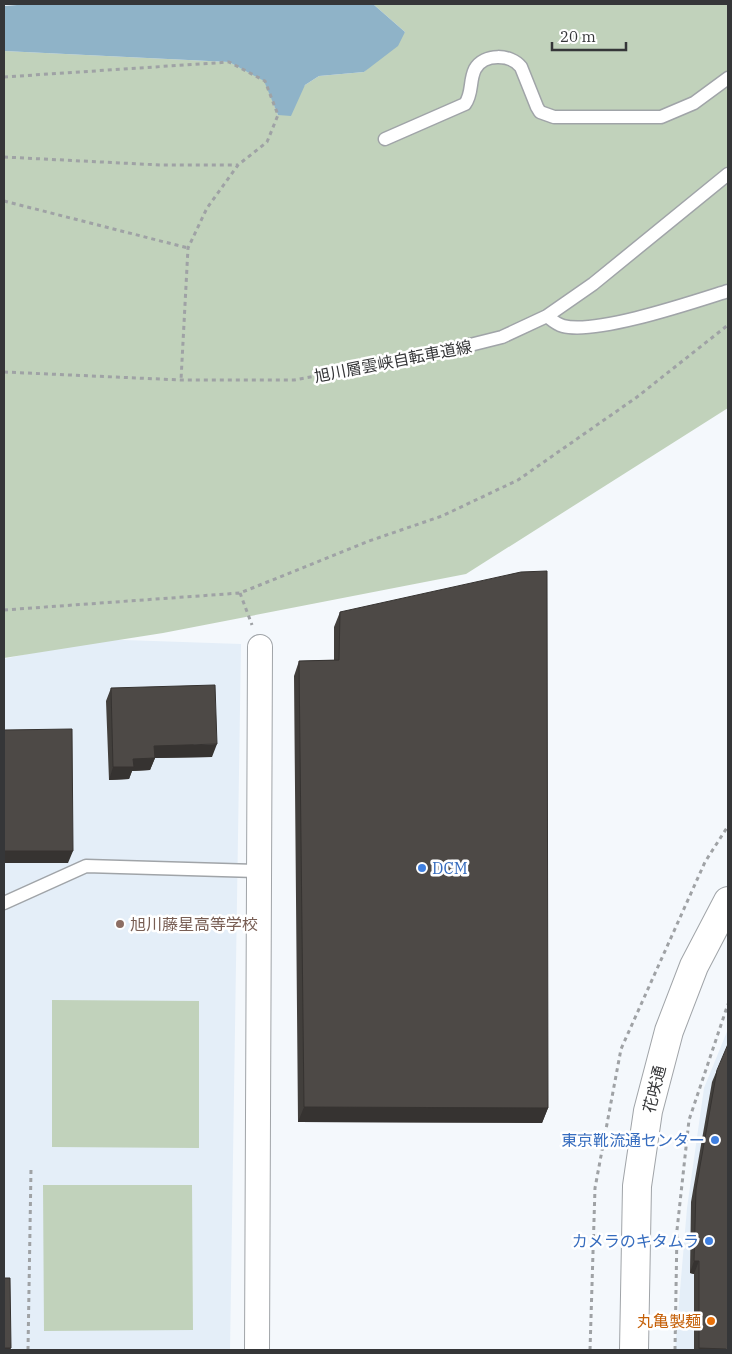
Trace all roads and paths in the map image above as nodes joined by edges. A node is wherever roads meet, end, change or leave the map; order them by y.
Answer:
1 (4, 77) edge
2 (728, 78) edge
3 (385, 139) dead end
4 (4, 157) edge
5 (238, 165) junction
6 (728, 174) edge
7 (4, 201) edge
8 (188, 248) junction
9 (728, 290) edge
10 (547, 316) junction
11 (728, 325) edge
12 (442, 352) joint
13 (4, 372) edge
14 (181, 380) junction
15 (240, 593) junction
16 (4, 610) edge
17 (260, 647) joint
18 (259, 871) junction
19 (728, 901) edge
20 (4, 903) edge
21 (728, 1004) edge
22 (31, 1169) dead end
23 (28, 1350) edge
24 (257, 1350) edge
25 (634, 1350) edge
26 (674, 1350) edge

1 - 5 path
2 - 3 lane
4 - 5 path
5 - 8 path
6 - 10 lane, 旭川層雲峡自転車道線
7 - 8 path
8 - 14 path
9 - 10 lane
10 - 12 lane, 旭川層雲峡自転車道線
11 - 15 path
12 - 14 path, 旭川層雲峡自転車道線
13 - 14 path, 旭川層雲峡自転車道線
15 - 16 path
15 - 17 path
17 - 18 street
18 - 20 lane
18 - 24 street
19 - 25 street, 花咲通
21 - 26 path
22 - 23 path

